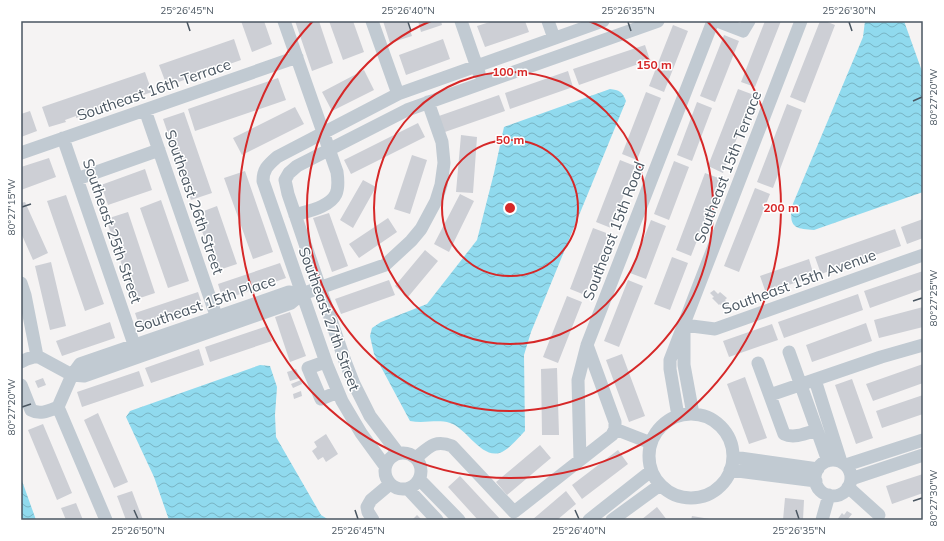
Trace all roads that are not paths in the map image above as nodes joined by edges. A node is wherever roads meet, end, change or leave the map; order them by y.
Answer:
1 (284, 21) edge
2 (372, 21) edge
3 (461, 21) edge
4 (548, 21) edge
5 (603, 21) edge
6 (658, 21) edge
7 (713, 21) edge
8 (717, 21) edge
9 (749, 21) edge
10 (801, 21) edge
11 (554, 38) junction
12 (297, 57) junction
13 (476, 66) junction
14 (482, 83) junction
15 (398, 94) junction
16 (428, 102) junction
17 (145, 110) junction
18 (323, 133) junction
19 (63, 138) junction
20 (330, 149) junction
21 (159, 150) junction
22 (21, 152) edge
23 (77, 179) junction
24 (295, 215) junction
25 (923, 255) edge
26 (21, 283) edge
27 (320, 288) junction
28 (302, 294) junction
29 (219, 323) junction
30 (684, 325) junction
31 (587, 345) junction
32 (923, 345) edge
33 (137, 351) junction
34 (789, 352) dead end
35 (37, 356) junction
36 (670, 360) junction
37 (21, 362) edge
38 (325, 362) junction
39 (758, 363) dead end
40 (684, 365) junction
41 (72, 375) junction
42 (815, 380) junction
43 (801, 384) junction
44 (21, 385) edge
45 (338, 392) junction
46 (770, 395) junction
47 (58, 407) junction
48 (693, 414) junction
49 (678, 416) junction
50 (615, 430) junction
51 (817, 430) junction
52 (923, 440) edge
53 (651, 443) junction
54 (398, 453) junction
55 (923, 455) edge
56 (733, 457) junction
57 (416, 458) junction
58 (580, 460) junction
59 (385, 466) junction
60 (830, 467) junction
61 (730, 470) junction
62 (652, 471) junction
63 (420, 479) junction
64 (850, 483) junction
65 (390, 484) junction
66 (660, 485) junction
67 (408, 489) junction
68 (434, 494) junction
69 (829, 495) junction
70 (422, 504) junction
71 (879, 515) dead end
72 (106, 520) edge
73 (373, 520) edge
74 (437, 520) edge
75 (459, 520) edge
76 (589, 520) edge
77 (612, 520) edge
78 (822, 520) edge

1 - 12 street
2 - 15 street
3 - 13 street
4 - 11 street
5 - 11 street
6 - 14 street
7 - 31 street, Southeast 15th Road
8 - 9 street
10 - 30 street, Southeast 15th Terrace
11 - 13 street
12 - 17 street, Southeast 16th Terrace
12 - 18 street
13 - 14 street
13 - 15 street
14 - 16 street
15 - 18 street
16 - 20 street
16 - 27 street
17 - 19 street, Southeast 16th Terrace
17 - 21 street, Southeast 26th Street
18 - 20 street
18 - 28 street, Southeast 27th Street
19 - 22 street, Southeast 16th Terrace
19 - 23 street, Southeast 25th Street
20 - 24 street, Southeast 27th Street
20 - 24 street
21 - 23 street
21 - 29 street, Southeast 26th Street
23 - 33 street, Southeast 25th Street
24 - 27 street, Southeast 27th Street
25 - 30 street, Southeast 15th Avenue
26 - 35 street
27 - 28 street
27 - 54 street, Southeast 27th Street
28 - 29 street, Southeast 15th Place
28 - 38 street, Southeast 27th Street
29 - 33 street, Southeast 15th Place
30 - 36 street, Southeast 15th Terrace
30 - 40 street, Southeast 15th Terrace
31 - 50 street
31 - 58 street, Southeast 15th Road
32 - 42 street
33 - 41 street, Southeast 15th Place
34 - 43 street
35 - 37 street
35 - 41 street
36 - 40 street
36 - 49 street, Southeast 15th Terrace
38 - 45 street, Southeast 27th Street
38 - 45 street
39 - 46 street
40 - 48 street, Southeast 15th Terrace
41 - 47 street
42 - 43 street
42 - 60 street
43 - 46 street
43 - 51 street
44 - 47 street
45 - 59 street, Southeast 27th Street
46 - 51 street
47 - 72 street
48 - 49 street
48 - 56 street
49 - 53 street
50 - 53 street
50 - 58 street
51 - 60 street
52 - 60 street
53 - 62 street
54 - 57 street
54 - 59 street
55 - 64 street
56 - 60 street
56 - 61 street
57 - 58 street
57 - 63 street
59 - 65 street
60 - 61 street
60 - 64 street
60 - 69 street
61 - 66 street
62 - 66 street
62 - 76 street
63 - 67 street
63 - 68 street
64 - 69 street
64 - 71 street
65 - 67 street
65 - 73 street
66 - 77 street
67 - 70 street
68 - 70 street
68 - 75 street
69 - 78 street
70 - 74 street

